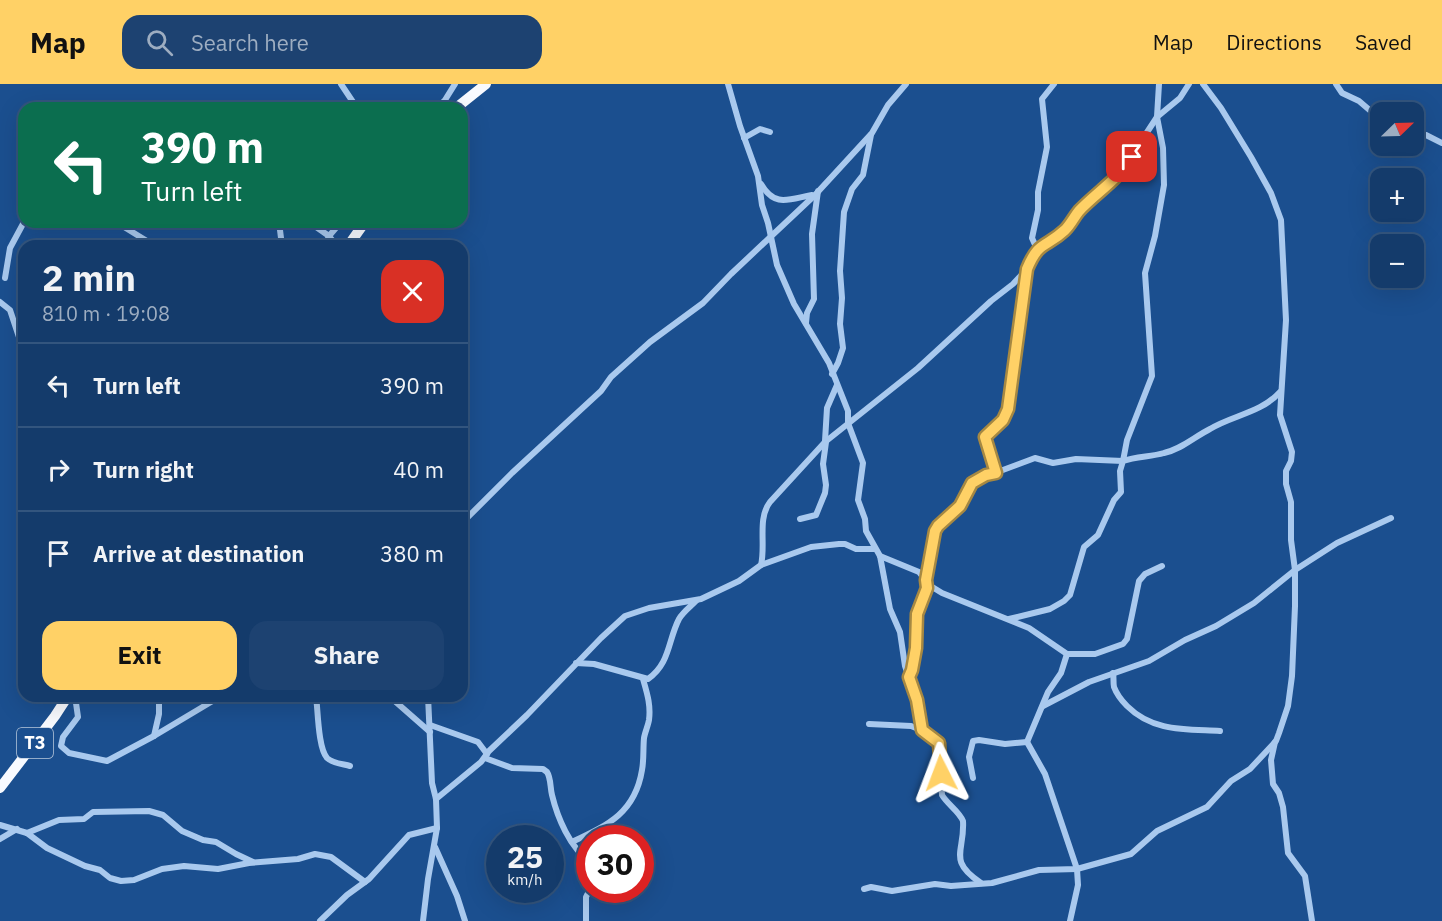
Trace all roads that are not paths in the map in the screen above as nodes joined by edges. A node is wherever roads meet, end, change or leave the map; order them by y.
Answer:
1 (341, 84) edge
2 (455, 84) edge
3 (486, 84) edge
4 (728, 84) edge
5 (906, 84) edge
6 (1054, 84) edge
7 (1159, 84) edge
8 (1189, 84) edge
9 (1203, 84) edge
10 (1336, 84) edge
11 (353, 102) edge
12 (443, 102) edge
13 (464, 102) edge
14 (1370, 110) edge
15 (1157, 117) junction
16 (770, 132) dead end
17 (872, 133) junction
18 (1424, 135) edge
19 (744, 138) junction
20 (1442, 143) edge
21 (759, 181) junction
22 (816, 193) junction
23 (21, 228) edge
24 (126, 228) edge
25 (318, 228) edge
26 (336, 228) edge
27 (771, 235) junction
28 (329, 236) junction
29 (145, 240) edge
30 (327, 240) edge
31 (332, 240) edge
32 (1037, 249) junction
33 (1027, 269) junction
34 (5, 278) dead end
35 (0, 302) edge
36 (806, 324) junction
37 (18, 333) edge
38 (832, 374) junction
39 (837, 385) junction
40 (1281, 392) junction
41 (846, 407) junction
42 (861, 414) junction
43 (848, 423) junction
44 (826, 442) junction
45 (1123, 461) junction
46 (996, 473) junction
47 (468, 517) edge
48 (1391, 518) dead end
49 (800, 519) dead end
50 (875, 549) junction
51 (880, 556) junction
52 (761, 565) junction
53 (1162, 566) dead end
54 (1295, 570) junction
55 (926, 581) junction
56 (696, 601) junction
57 (1009, 619) junction
58 (1067, 654) junction
59 (576, 663) junction
60 (1113, 673) junction
61 (909, 677) junction
62 (643, 679) junction
63 (64, 702) edge
64 (76, 702) edge
65 (159, 702) edge
66 (211, 702) edge
67 (317, 702) edge
68 (396, 702) edge
69 (428, 702) edge
70 (1043, 706) junction
71 (428, 711) junction
72 (412, 716) junction
73 (868, 724) dead end
74 (430, 728) junction
75 (922, 730) junction
76 (1220, 731) dead end
77 (154, 736) junction
78 (1276, 741) junction
79 (1027, 742) junction
80 (486, 756) junction
81 (350, 766) dead end
82 (973, 778) dead end
83 (0, 788) edge
84 (436, 799) junction
85 (0, 825) edge
86 (607, 825) edge
87 (437, 828) junction
88 (17, 830) junction
89 (27, 833) junction
90 (0, 839) edge
91 (576, 840) edge
92 (572, 842) junction
93 (435, 847) junction
94 (576, 848) edge
95 (256, 863) junction
96 (1077, 869) junction
97 (365, 882) junction
98 (981, 883) junction
99 (864, 890) dead end
100 (586, 903) edge
101 (320, 921) edge
102 (423, 921) edge
103 (465, 921) edge
104 (586, 921) edge
105 (1070, 921) edge
106 (1312, 921) edge

1 - 11 street
2 - 12 street
3 - 13 highway
4 - 19 street
5 - 17 street
6 - 32 street
7 - 15 street
8 - 15 street
9 - 40 street
10 - 14 street
15 - 32 street
15 - 45 street
16 - 19 street
17 - 22 street
17 - 38 street
18 - 20 street
19 - 21 street
21 - 22 street
21 - 27 street
22 - 27 street
22 - 36 street
23 - 34 street
24 - 29 street
25 - 28 street
26 - 28 street
27 - 36 street
27 - 47 street
28 - 30 street
28 - 31 street
32 - 33 street
33 - 42 street
33 - 46 street
35 - 37 street
36 - 38 street
38 - 39 street
39 - 41 street
39 - 44 street
40 - 45 street
40 - 54 street
41 - 42 street
41 - 43 street
42 - 43 street
43 - 44 street
43 - 50 street
44 - 49 street
44 - 52 street
45 - 46 street
45 - 57 street
46 - 55 street
48 - 54 street
50 - 51 street
50 - 52 street
51 - 55 street
51 - 61 street
52 - 56 street
53 - 58 street
54 - 60 street
54 - 78 street
55 - 57 street
55 - 61 street
56 - 59 street
56 - 62 street
57 - 58 street
58 - 70 street
59 - 62 street
59 - 80 street
60 - 70 street
60 - 76 street
61 - 75 street
62 - 86 street
63 - 83 highway, T3
64 - 77 street
65 - 77 street
66 - 77 street
67 - 81 street
68 - 72 street
69 - 71 street
70 - 79 street
71 - 72 street
71 - 74 street
72 - 74 street
73 - 75 street
74 - 80 street
74 - 84 street
75 - 98 street
78 - 96 street
78 - 106 street
79 - 82 street
79 - 96 street
80 - 84 street
80 - 92 street
84 - 87 street
85 - 88 street
87 - 93 street
87 - 97 street
88 - 89 street
88 - 90 street
89 - 95 street
89 - 95 street
91 - 92 street
92 - 94 street
93 - 102 street
93 - 103 street
95 - 97 street
96 - 98 street
96 - 105 street
97 - 101 street
98 - 99 street
100 - 104 street

